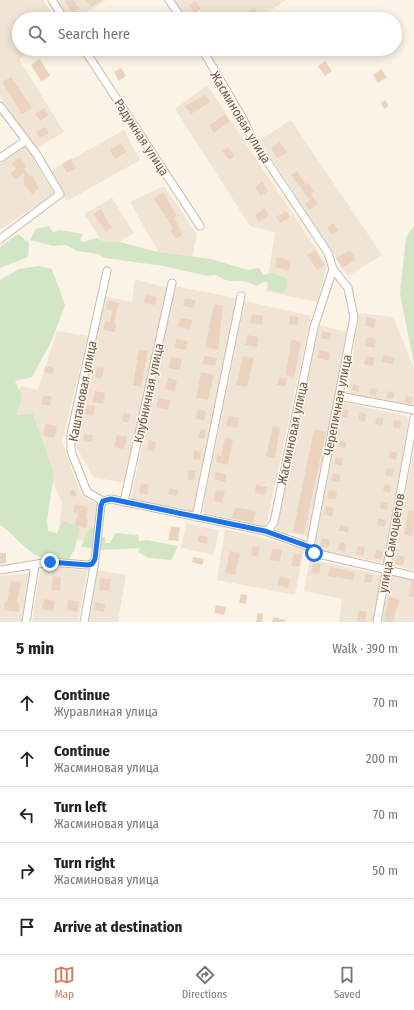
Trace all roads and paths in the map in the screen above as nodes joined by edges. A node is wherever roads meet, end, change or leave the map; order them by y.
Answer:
1 (52, 0) edge
2 (169, 0) edge
3 (60, 12) edge
4 (177, 12) edge
5 (89, 56) edge
6 (206, 56) edge
7 (0, 106) edge
8 (26, 141) junction
9 (0, 158) edge
10 (200, 226) dead end
11 (0, 239) edge
12 (333, 269) junction
13 (107, 271) dead end
14 (172, 283) dead end
15 (241, 296) dead end
16 (339, 396) junction
17 (414, 410) edge
18 (414, 418) edge
19 (103, 501) junction
20 (124, 502) junction
21 (196, 517) junction
22 (265, 531) junction
23 (310, 547) junction
24 (95, 559) junction
25 (35, 565) junction
26 (0, 570) edge
27 (387, 570) junction
28 (414, 576) edge
29 (26, 622) edge
30 (84, 622) edge
31 (377, 622) edge

1 - 3 street
2 - 4 street
5 - 10 street, Радужная улица
6 - 12 street, Жасминовая улица
7 - 8 street
8 - 9 street
8 - 11 street
12 - 16 street, Черепичная улица
12 - 22 street, Жасминовая улица
13 - 19 street, Каштановая улица
14 - 20 street, Клубничная улица
15 - 21 street
16 - 17 street
16 - 23 street, Черепичная улица
18 - 27 street, улица Самоцветов
19 - 20 street
19 - 24 street
20 - 21 street
21 - 22 street
22 - 23 street
23 - 27 street
24 - 25 street
24 - 30 street
25 - 26 street
25 - 29 street
27 - 28 street
27 - 31 street, улица Самоцветов

